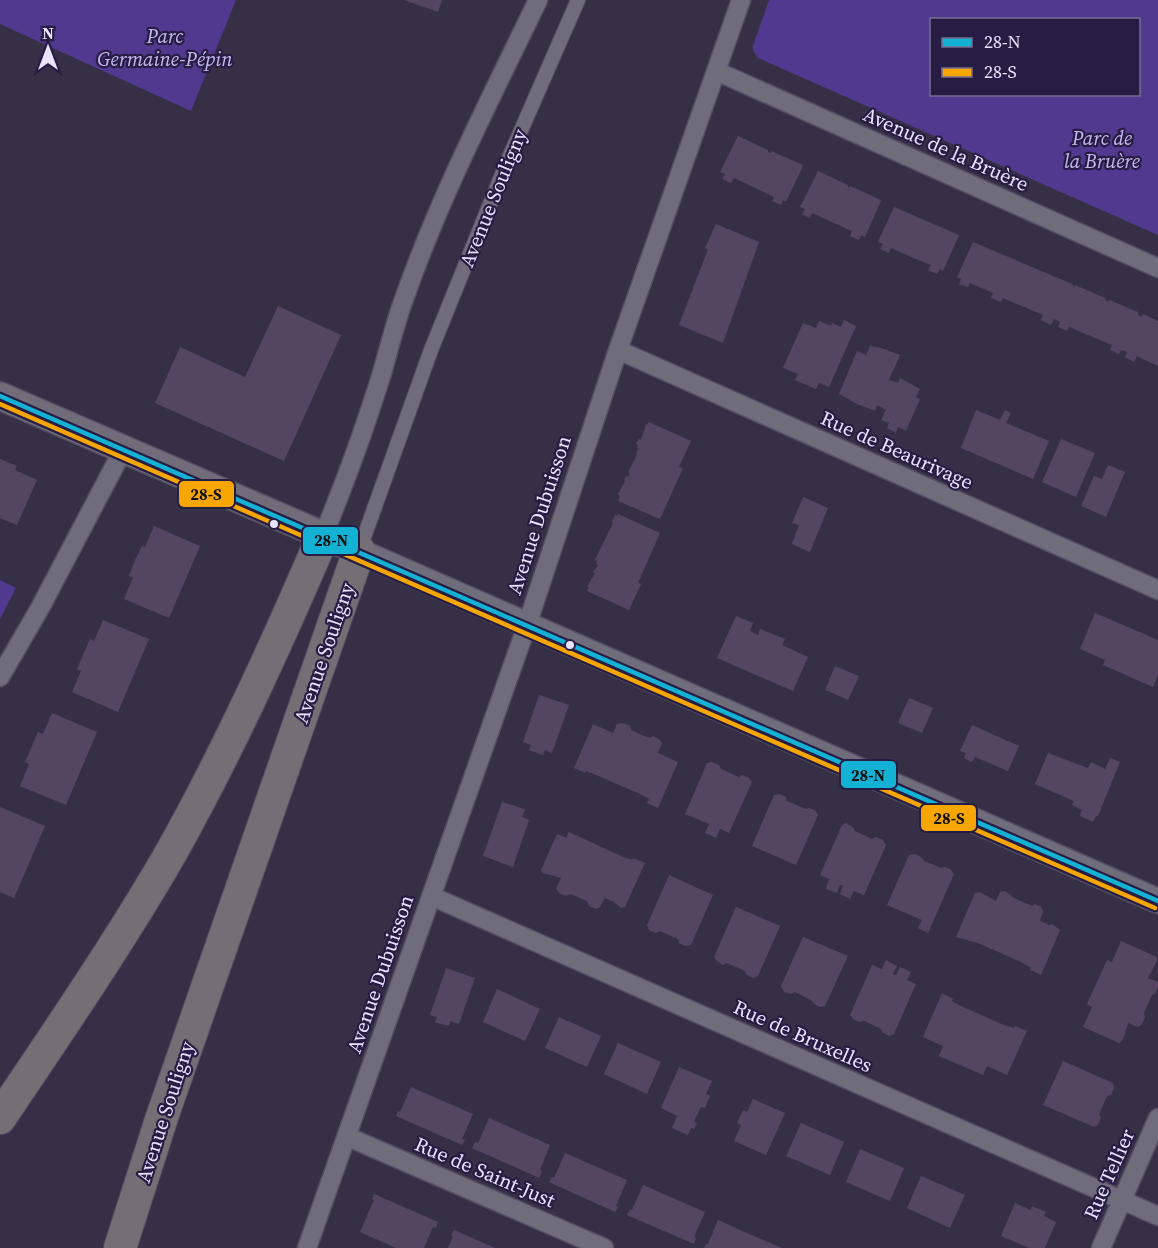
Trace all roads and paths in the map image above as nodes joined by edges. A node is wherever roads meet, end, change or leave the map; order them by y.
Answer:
1 (538, 0) edge
2 (578, 0) edge
3 (741, 0) edge
4 (716, 70) junction
5 (1158, 268) edge
6 (618, 350) junction
7 (0, 396) edge
8 (123, 450) junction
9 (324, 536) junction
10 (359, 551) junction
11 (1158, 590) edge
12 (527, 624) junction
13 (0, 677) edge
14 (431, 896) junction
15 (1158, 901) edge
16 (0, 1118) edge
17 (1158, 1118) edge
18 (348, 1137) junction
19 (1121, 1200) junction
20 (1158, 1216) edge
21 (120, 1248) edge
22 (307, 1248) edge
23 (604, 1248) edge
24 (1101, 1248) edge

1 - 9 street, Avenue Souligny
2 - 10 street, Avenue Souligny
3 - 4 street, Avenue Dubuisson
4 - 5 street, Avenue de la Bruère
4 - 6 street, Avenue Dubuisson
6 - 11 street, Rue de Beaurivage
6 - 12 street, Avenue Dubuisson
7 - 8 main road
8 - 9 main road
8 - 13 street
9 - 10 main road
9 - 16 highway, Avenue Souligny
10 - 12 street
10 - 21 highway, Avenue Souligny
12 - 14 street, Avenue Dubuisson
12 - 15 street
14 - 18 street, Avenue Dubuisson
14 - 19 street, Rue de Bruxelles
17 - 19 street, Rue Tellier
18 - 22 street, Avenue Dubuisson
18 - 23 street, Rue de Saint-Just
19 - 20 street, Rue de Bruxelles
19 - 24 street, Rue Tellier

